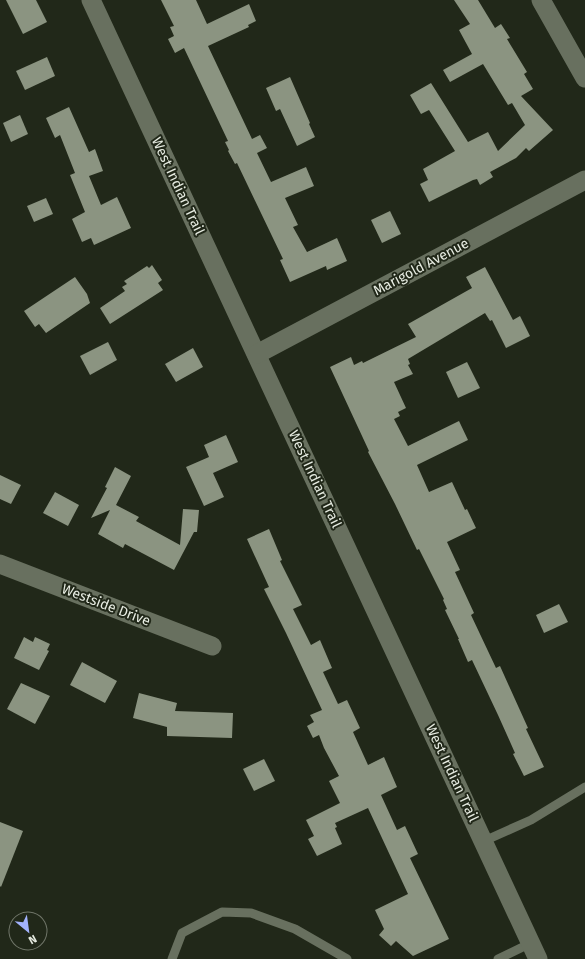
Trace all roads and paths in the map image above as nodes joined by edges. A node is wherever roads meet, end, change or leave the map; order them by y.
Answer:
1 (91, 0) edge
2 (541, 0) edge
3 (585, 78) edge
4 (585, 180) edge
5 (257, 354) junction
6 (0, 564) edge
7 (212, 646) dead end
8 (585, 787) edge
9 (484, 841) junction
10 (535, 951) edge
11 (172, 959) edge
12 (346, 959) edge
13 (498, 959) edge

1 - 5 street, West Indian Trail
2 - 3 street
4 - 5 street, Marigold Avenue
5 - 9 street, West Indian Trail
6 - 7 street, Westside Drive
8 - 9 lane
9 - 10 street, West Indian Trail
10 - 13 lane
11 - 12 lane

